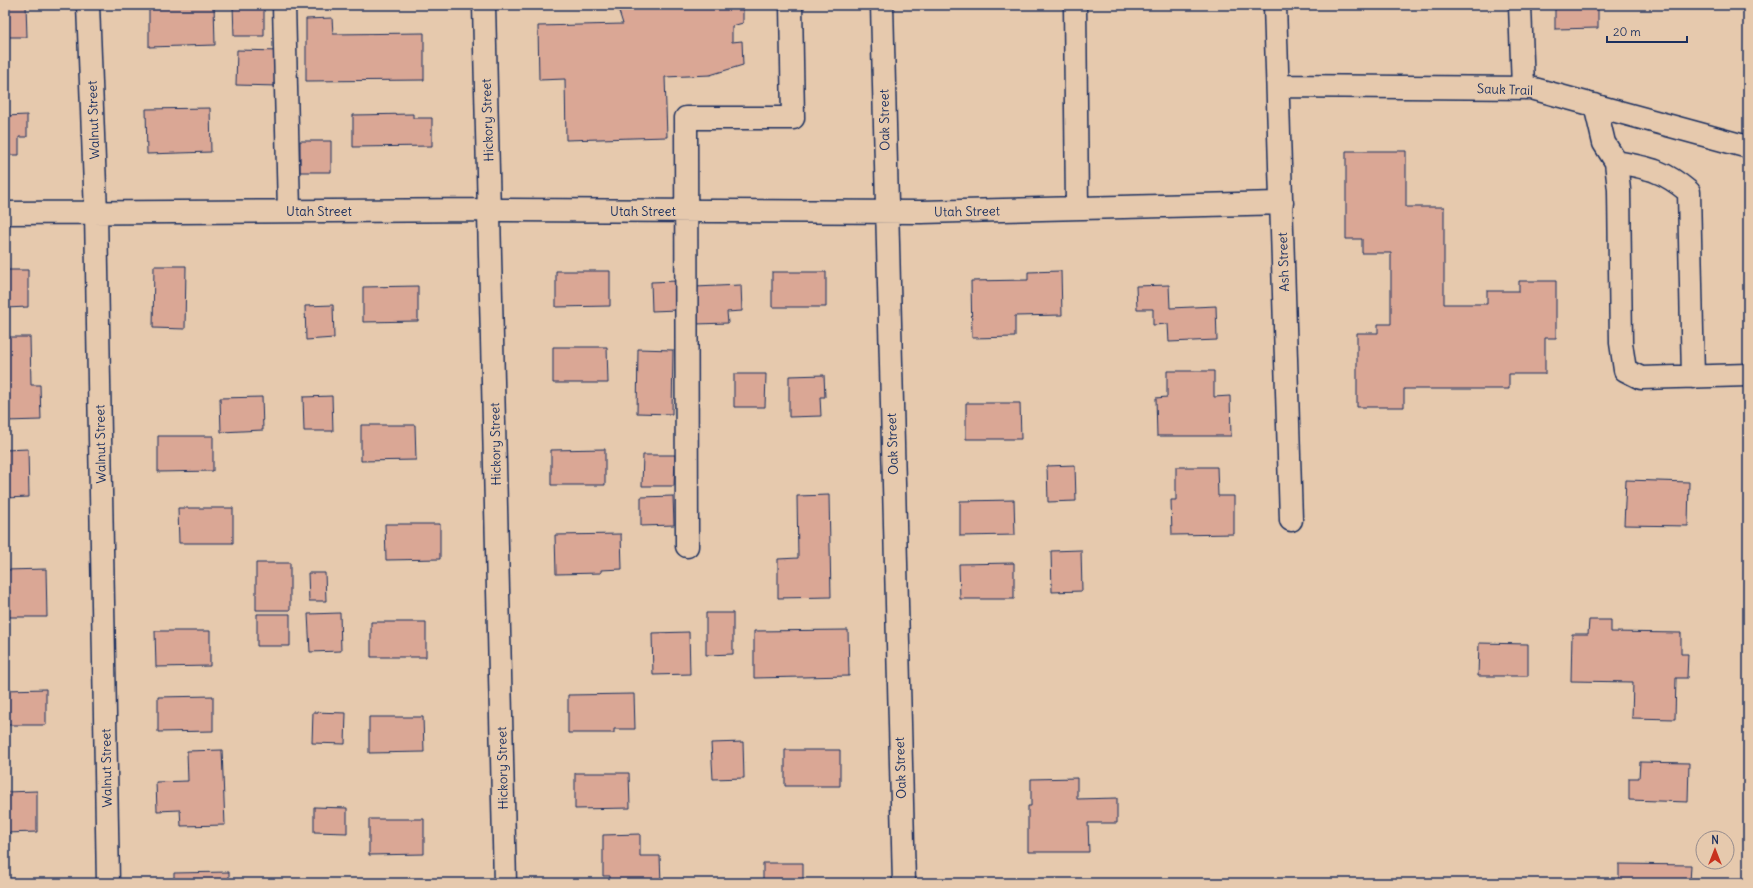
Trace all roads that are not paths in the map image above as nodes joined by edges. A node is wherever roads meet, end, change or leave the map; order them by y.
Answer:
1 (88, 5) edge
2 (284, 5) edge
3 (484, 5) edge
4 (791, 5) edge
5 (882, 5) edge
6 (1075, 5) edge
7 (1275, 5) edge
8 (1520, 5) edge
9 (1279, 86) junction
10 (1523, 88) junction
11 (1595, 105) junction
12 (1748, 147) edge
13 (1616, 162) junction
14 (1282, 203) junction
15 (1077, 208) junction
16 (490, 210) junction
17 (686, 211) junction
18 (289, 212) junction
19 (886, 212) junction
20 (5, 213) edge
21 (96, 213) junction
22 (1748, 375) edge
23 (1693, 377) junction
24 (1291, 520) dead end
25 (688, 546) dead end
26 (108, 883) edge
27 (505, 883) edge
28 (904, 883) edge

1 - 21 street, Walnut Street
2 - 18 street
3 - 16 street, Hickory Street
4 - 17 street
5 - 19 street, Oak Street
6 - 15 street
7 - 9 street, Ash Street
8 - 10 street
9 - 10 street, Sauk Trail
9 - 14 street, Ash Street
10 - 11 street, Sauk Trail
11 - 12 street, Sauk Trail
11 - 13 street
13 - 23 street
13 - 23 street
14 - 15 street, Utah Street
14 - 24 street, Ash Street
15 - 19 street, Utah Street
16 - 17 street, Utah Street
16 - 18 street, Utah Street
16 - 27 street, Hickory Street
17 - 19 street, Utah Street
17 - 25 street
18 - 21 street, Utah Street
19 - 28 street, Oak Street
20 - 21 street, Utah Street
21 - 26 street, Walnut Street
22 - 23 street

